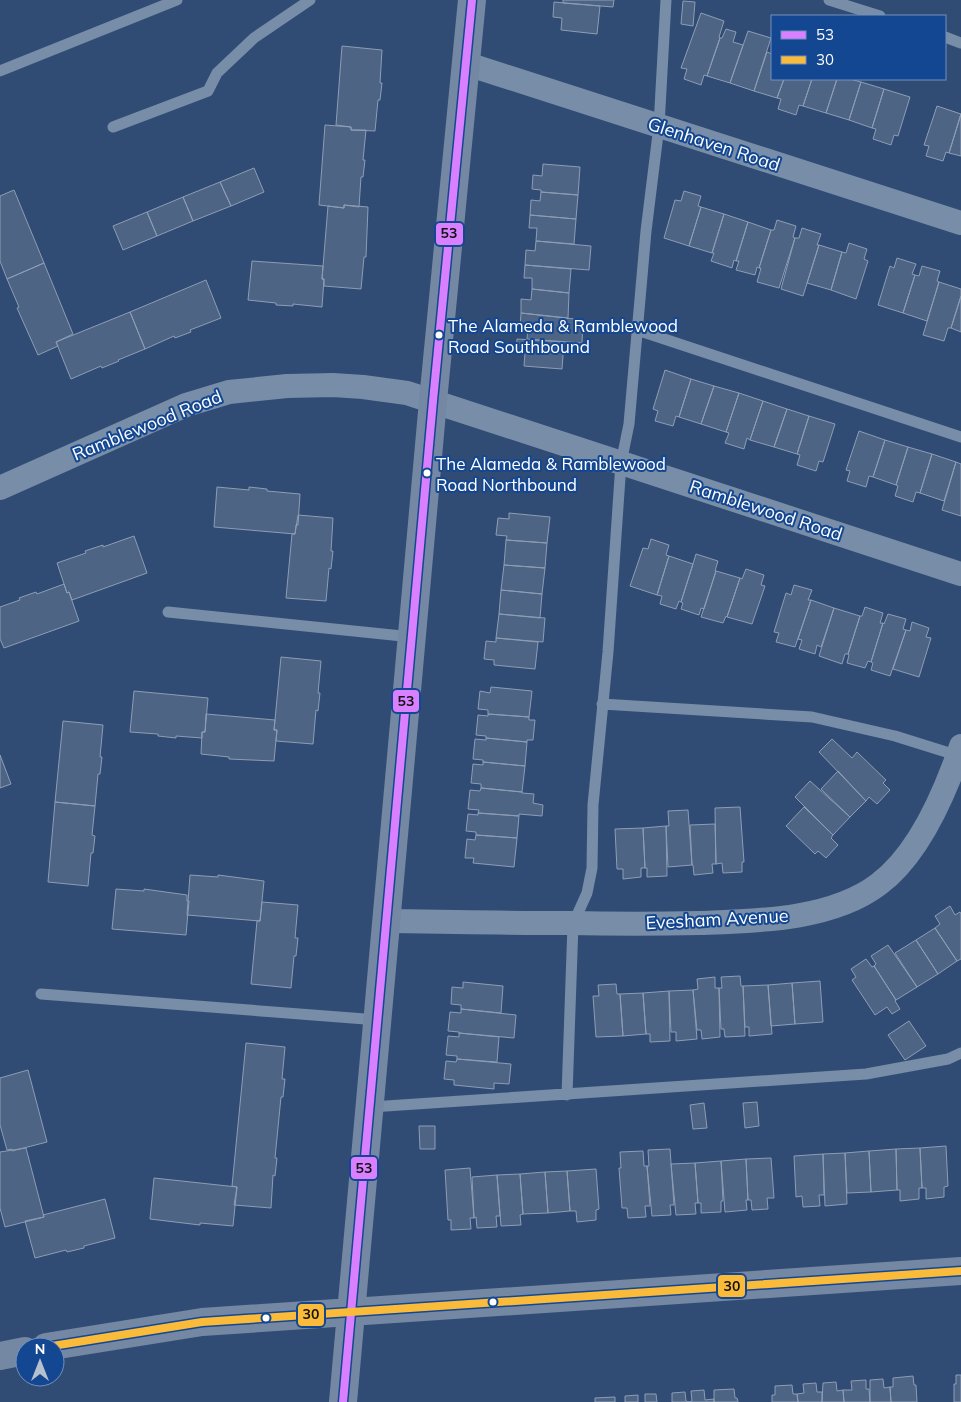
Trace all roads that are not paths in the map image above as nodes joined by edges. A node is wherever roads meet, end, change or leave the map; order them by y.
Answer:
1 (177, 0) edge
2 (310, 0) edge
3 (472, 0) edge
4 (666, 0) edge
5 (829, 0) edge
6 (877, 15) edge
7 (946, 37) edge
8 (961, 43) edge
9 (467, 64) junction
10 (0, 72) edge
11 (658, 126) junction
12 (113, 127) dead end
13 (961, 223) edge
14 (637, 330) junction
15 (433, 401) junction
16 (961, 437) edge
17 (621, 463) junction
18 (0, 488) edge
19 (961, 574) edge
20 (168, 612) dead end
21 (412, 637) junction
22 (602, 704) junction
23 (960, 753) edge
24 (387, 921) junction
25 (573, 924) junction
26 (41, 994) dead end
27 (378, 1020) junction
28 (961, 1053) edge
29 (567, 1095) junction
30 (370, 1107) junction
31 (961, 1271) edge
32 (352, 1313) junction
33 (65, 1344) edge
34 (15, 1353) edge
35 (0, 1356) edge
36 (343, 1402) edge

1 - 10 lane
2 - 12 lane
3 - 9 main road
4 - 11 lane
5 - 6 lane
7 - 8 lane
9 - 11 street, Glenhaven Road
9 - 15 main road
11 - 13 street, Glenhaven Road
11 - 14 lane
14 - 16 lane
14 - 17 lane
15 - 17 street, Ramblewood Road
15 - 18 street, Ramblewood Road
15 - 21 main road
17 - 19 street, Ramblewood Road
17 - 22 lane
20 - 21 lane
21 - 24 main road
22 - 23 lane
22 - 25 lane
23 - 25 street, Evesham Avenue
24 - 25 street, Evesham Avenue
24 - 27 main road
25 - 29 lane
26 - 27 lane
27 - 30 main road
28 - 29 lane
29 - 30 lane
30 - 32 main road
31 - 32 main road
32 - 33 main road
32 - 36 main road
34 - 35 main road

